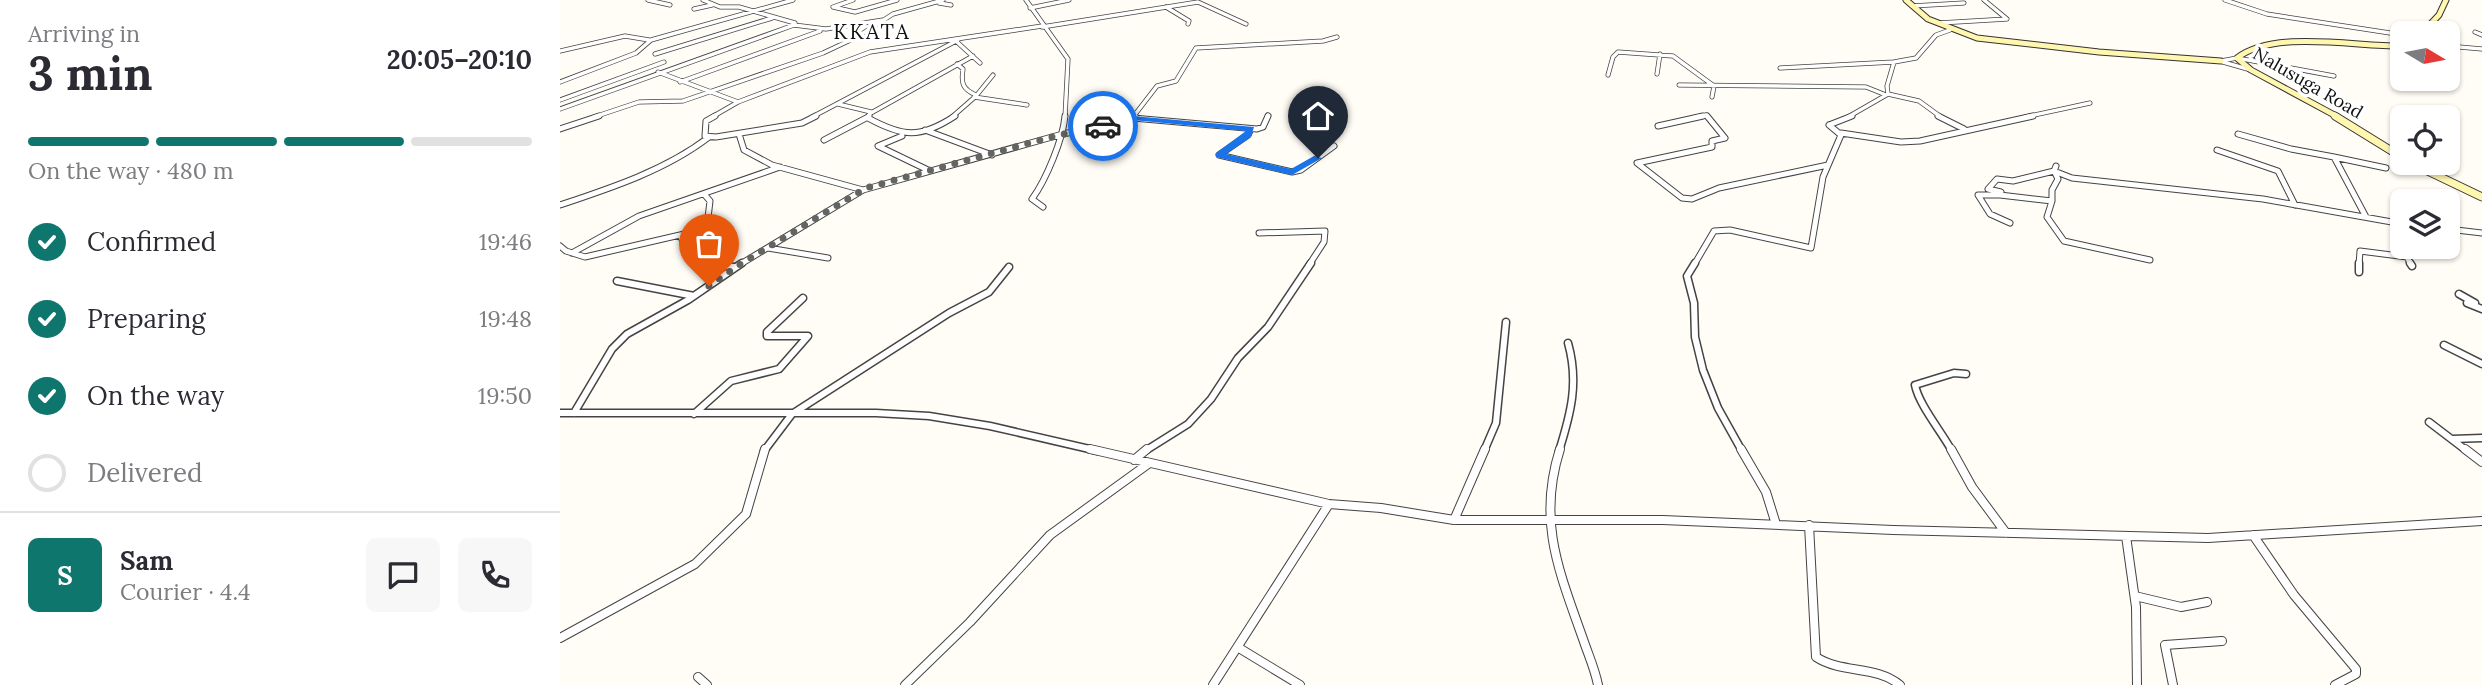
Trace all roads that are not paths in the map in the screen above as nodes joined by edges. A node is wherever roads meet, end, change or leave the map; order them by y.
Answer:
1 (648, 0) edge
2 (703, 0) edge
3 (793, 0) edge
4 (853, 0) edge
5 (897, 0) edge
6 (943, 0) edge
7 (1026, 0) edge
8 (1069, 0) edge
9 (1906, 0) edge
10 (1984, 0) edge
11 (2225, 0) edge
12 (2446, 0) edge
13 (937, 2) junction
14 (1179, 2) edge
15 (1964, 2) dead end
16 (670, 5) dead end
17 (714, 5) junction
18 (951, 5) dead end
19 (1912, 6) junction
20 (1166, 7) junction
21 (1030, 8) junction
22 (694, 9) dead end
23 (750, 12) junction
24 (772, 18) junction
25 (885, 20) junction
26 (2433, 21) edge
27 (797, 24) junction
28 (1188, 24) dead end
29 (1246, 24) dead end
30 (1937, 24) junction
31 (1042, 27) junction
32 (826, 29) junction
33 (1950, 30) junction
34 (2476, 32) dead end
35 (2390, 33) edge
36 (2482, 35) edge
37 (1337, 37) dead end
38 (1206, 39) dead end
39 (651, 40) junction
40 (958, 41) junction
41 (643, 47) junction
42 (2390, 47) edge
43 (2460, 47) edge
44 (1202, 48) junction
45 (2465, 48) junction
46 (2482, 49) edge
47 (560, 51) edge
48 (655, 54) junction
49 (1660, 54) junction
50 (2482, 55) edge
51 (973, 56) junction
52 (2237, 58) junction
53 (803, 60) junction
54 (2221, 61) junction
55 (664, 62) junction
56 (979, 62) dead end
57 (1894, 62) junction
58 (957, 64) junction
59 (825, 67) junction
60 (1780, 68) dead end
61 (666, 69) junction
62 (2251, 70) junction
63 (657, 72) junction
64 (1657, 74) dead end
65 (993, 75) dead end
66 (1608, 75) dead end
67 (2334, 76) dead end
68 (560, 82) edge
69 (680, 82) junction
70 (1679, 85) dead end
71 (1714, 86) junction
72 (707, 92) junction
73 (1887, 95) junction
74 (975, 96) junction
75 (1712, 97) dead end
76 (560, 100) edge
77 (738, 102) junction
78 (2090, 103) dead end
79 (838, 104) junction
80 (1027, 105) dead end
81 (560, 109) edge
82 (869, 115) junction
83 (1268, 115) dead end
84 (1133, 118) junction
85 (1658, 126) dead end
86 (560, 129) edge
87 (1251, 129) junction
88 (925, 130) junction
89 (1964, 130) junction
90 (1841, 133) junction
91 (739, 134) junction
92 (2238, 134) dead end
93 (906, 135) junction
94 (1059, 135) junction
95 (709, 137) junction
96 (824, 140) dead end
97 (1334, 146) dead end
98 (2217, 150) dead end
99 (2390, 150) edge
100 (992, 155) junction
101 (2334, 157) junction
102 (1828, 165) junction
103 (780, 167) junction
104 (2386, 168) dead end
105 (2055, 169) junction
106 (930, 171) junction
107 (2436, 175) edge
108 (863, 190) junction
109 (704, 194) junction
110 (2000, 195) junction
111 (2482, 197) edge
112 (2052, 201) junction
113 (560, 205) edge
114 (2295, 205) junction
115 (1043, 207) dead end
116 (2366, 217) junction
117 (2390, 222) edge
118 (2010, 223) dead end
119 (2460, 230) edge
120 (1259, 233) dead end
121 (2482, 233) edge
122 (680, 235) junction
123 (560, 246) edge
124 (767, 248) junction
125 (572, 253) junction
126 (2390, 255) edge
127 (828, 258) dead end
128 (2408, 259) edge
129 (2150, 260) dead end
130 (2412, 266) dead end
131 (735, 267) junction
132 (1009, 267) dead end
133 (2359, 272) dead end
134 (617, 281) dead end
135 (2459, 293) dead end
136 (694, 296) junction
137 (803, 298) dead end
138 (2482, 309) edge
139 (1506, 322) dead end
140 (1568, 343) dead end
141 (2445, 345) dead end
142 (2482, 364) edge
143 (1966, 374) dead end
144 (560, 413) edge
145 (573, 413) junction
146 (693, 414) junction
147 (792, 414) junction
148 (2429, 422) dead end
149 (2482, 438) edge
150 (2452, 439) junction
151 (1134, 460) junction
152 (2482, 462) edge
153 (1148, 464) junction
154 (1329, 504) junction
155 (1454, 520) junction
156 (1549, 520) junction
157 (1775, 521) dead end
158 (2480, 523) edge
159 (1809, 525) junction
160 (2006, 533) junction
161 (2253, 535) junction
162 (2126, 536) junction
163 (2135, 596) junction
164 (2207, 602) dead end
165 (560, 638) edge
166 (2222, 641) dead end
167 (1239, 648) junction
168 (698, 677) dead end
169 (707, 685) edge
170 (905, 685) edge
171 (1213, 685) edge
172 (1300, 685) edge
173 (1598, 685) edge
174 (1900, 685) edge
175 (2137, 685) edge
176 (2173, 685) edge
177 (2335, 685) edge

1 - 16 street
2 - 17 street
3 - 23 street
4 - 5 street
6 - 13 street
7 - 21 street
8 - 21 street
9 - 19 street
10 - 30 street
11 - 35 street
12 - 26 street
13 - 18 street
13 - 25 street
14 - 20 street
14 - 29 street
15 - 19 street
17 - 22 street
17 - 23 street
19 - 30 street
20 - 28 street
20 - 31 street
21 - 31 street
23 - 24 street
23 - 39 street
24 - 27 street
24 - 48 street
25 - 32 street
25 - 53 street
27 - 32 street
27 - 61 street
30 - 33 street
31 - 40 street
31 - 94 street
32 - 69 street
33 - 54 street
33 - 57 street
34 - 36 street
37 - 44 street
38 - 44 street
39 - 41 street
39 - 47 street
40 - 51 street
40 - 59 street
40 - 79 street
41 - 48 street
41 - 68 street
42 - 52 street, Nalusuga Road
43 - 45 street
44 - 84 street
45 - 46 street
45 - 50 street
48 - 55 street
49 - 64 street
49 - 66 street
49 - 71 street
51 - 56 street
51 - 58 street
52 - 54 street
52 - 62 street, Nalusuga Road
52 - 67 street
53 - 59 street
53 - 72 street
54 - 62 street
55 - 61 street
55 - 76 street
57 - 60 street
57 - 73 street
58 - 74 street
58 - 82 street
59 - 77 street
61 - 63 street
62 - 99 street, Nalusuga Road
63 - 69 street
63 - 81 street
65 - 74 street
69 - 72 street
70 - 71 street
71 - 73 street
71 - 75 street
72 - 77 street
72 - 86 street
73 - 89 street
73 - 90 street
74 - 80 street
74 - 88 street
77 - 95 street
78 - 89 street
79 - 82 street
79 - 91 street
82 - 93 street
82 - 96 street
83 - 87 street
84 - 87 street
84 - 94 street
85 - 102 street
87 - 97 street
88 - 93 street
88 - 100 street
89 - 90 street
90 - 102 street
91 - 95 street
91 - 103 street
92 - 101 street
93 - 106 street
94 - 100 street
94 - 115 street
95 - 113 street
98 - 114 street
100 - 106 street
101 - 104 street
101 - 116 street
102 - 157 street
103 - 108 street
103 - 109 street
105 - 110 street
105 - 112 street
105 - 114 street
106 - 108 street
107 - 111 street
108 - 124 street
109 - 122 street
109 - 125 street
110 - 112 street
110 - 118 street
112 - 129 street
114 - 116 street
116 - 117 street
119 - 121 street
120 - 151 street
122 - 125 street
122 - 131 street
123 - 125 street
124 - 127 street
124 - 131 street
126 - 133 street
128 - 130 street
131 - 136 street
132 - 147 street
134 - 136 street
135 - 138 street
136 - 145 street
137 - 146 street
139 - 155 street
140 - 156 street
141 - 142 street
143 - 160 street
144 - 145 street
145 - 146 street
146 - 147 street
147 - 151 street
147 - 165 street
148 - 150 street
149 - 150 street
150 - 152 street
151 - 153 street
153 - 154 street
153 - 170 street
154 - 155 street
154 - 167 street
155 - 156 street
156 - 159 street
156 - 173 street
158 - 161 street
159 - 160 street
159 - 174 street
160 - 162 street
161 - 162 street
161 - 177 street
162 - 163 street
163 - 164 street
163 - 175 street
166 - 176 street
167 - 171 street
167 - 172 street
168 - 169 street

